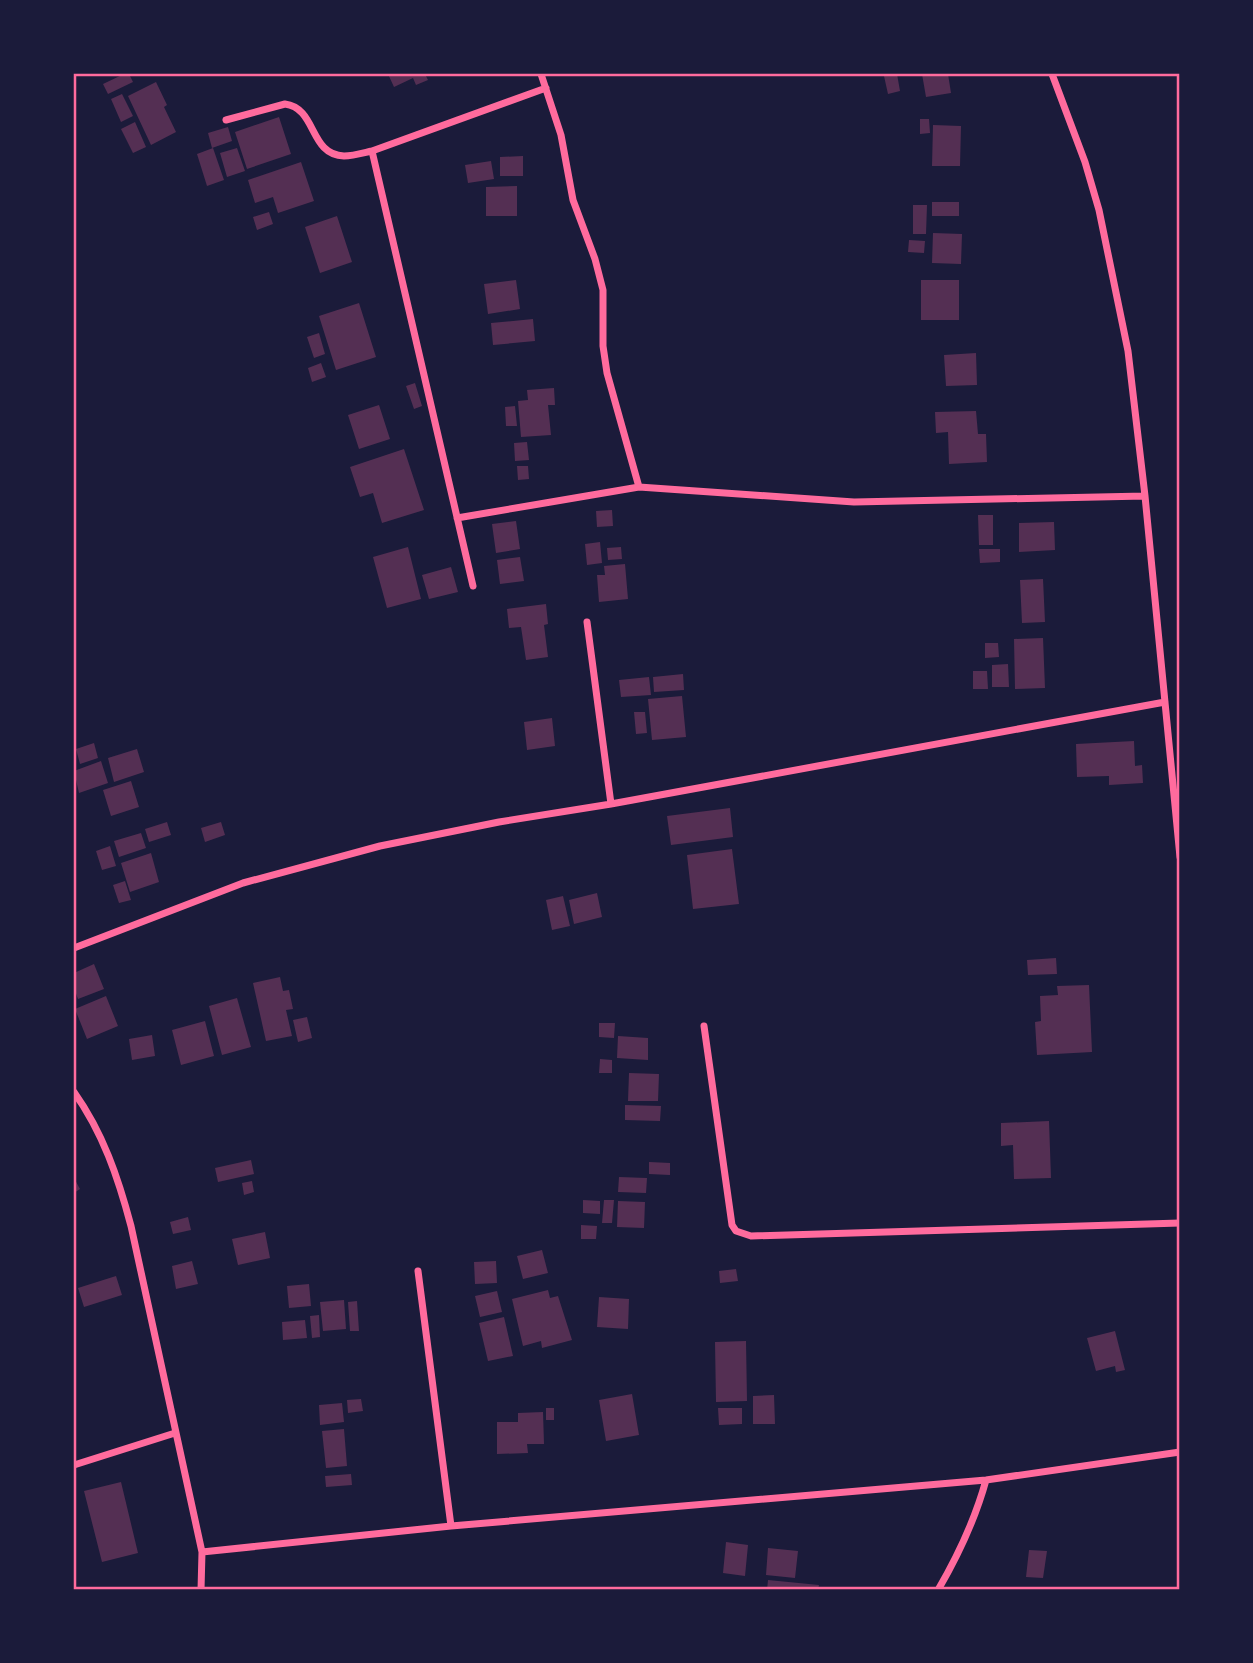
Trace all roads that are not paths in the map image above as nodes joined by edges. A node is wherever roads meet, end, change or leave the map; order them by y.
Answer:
1 (541, 74) edge
2 (1052, 74) edge
3 (546, 88) junction
4 (226, 120) dead end
5 (372, 151) junction
6 (639, 487) junction
7 (1145, 496) junction
8 (457, 518) junction
9 (473, 586) dead end
10 (587, 622) dead end
11 (1165, 702) junction
12 (611, 804) junction
13 (1180, 857) edge
14 (74, 948) edge
15 (704, 1026) dead end
16 (74, 1092) edge
17 (1180, 1223) edge
18 (418, 1270) dead end
19 (175, 1433) junction
20 (1180, 1452) edge
21 (74, 1465) edge
22 (986, 1480) junction
23 (451, 1526) junction
24 (202, 1552) junction
25 (201, 1590) edge
26 (938, 1590) edge

1 - 3 street
2 - 7 street
3 - 5 street
3 - 6 street
4 - 5 street
5 - 8 street
6 - 7 street
6 - 8 street
7 - 11 street
8 - 9 street
10 - 12 street
11 - 12 street
11 - 13 street
12 - 14 street
15 - 17 street
16 - 19 street
18 - 23 street
19 - 21 street
19 - 24 street
20 - 22 street
22 - 23 street
22 - 26 street
23 - 24 street
24 - 25 street

